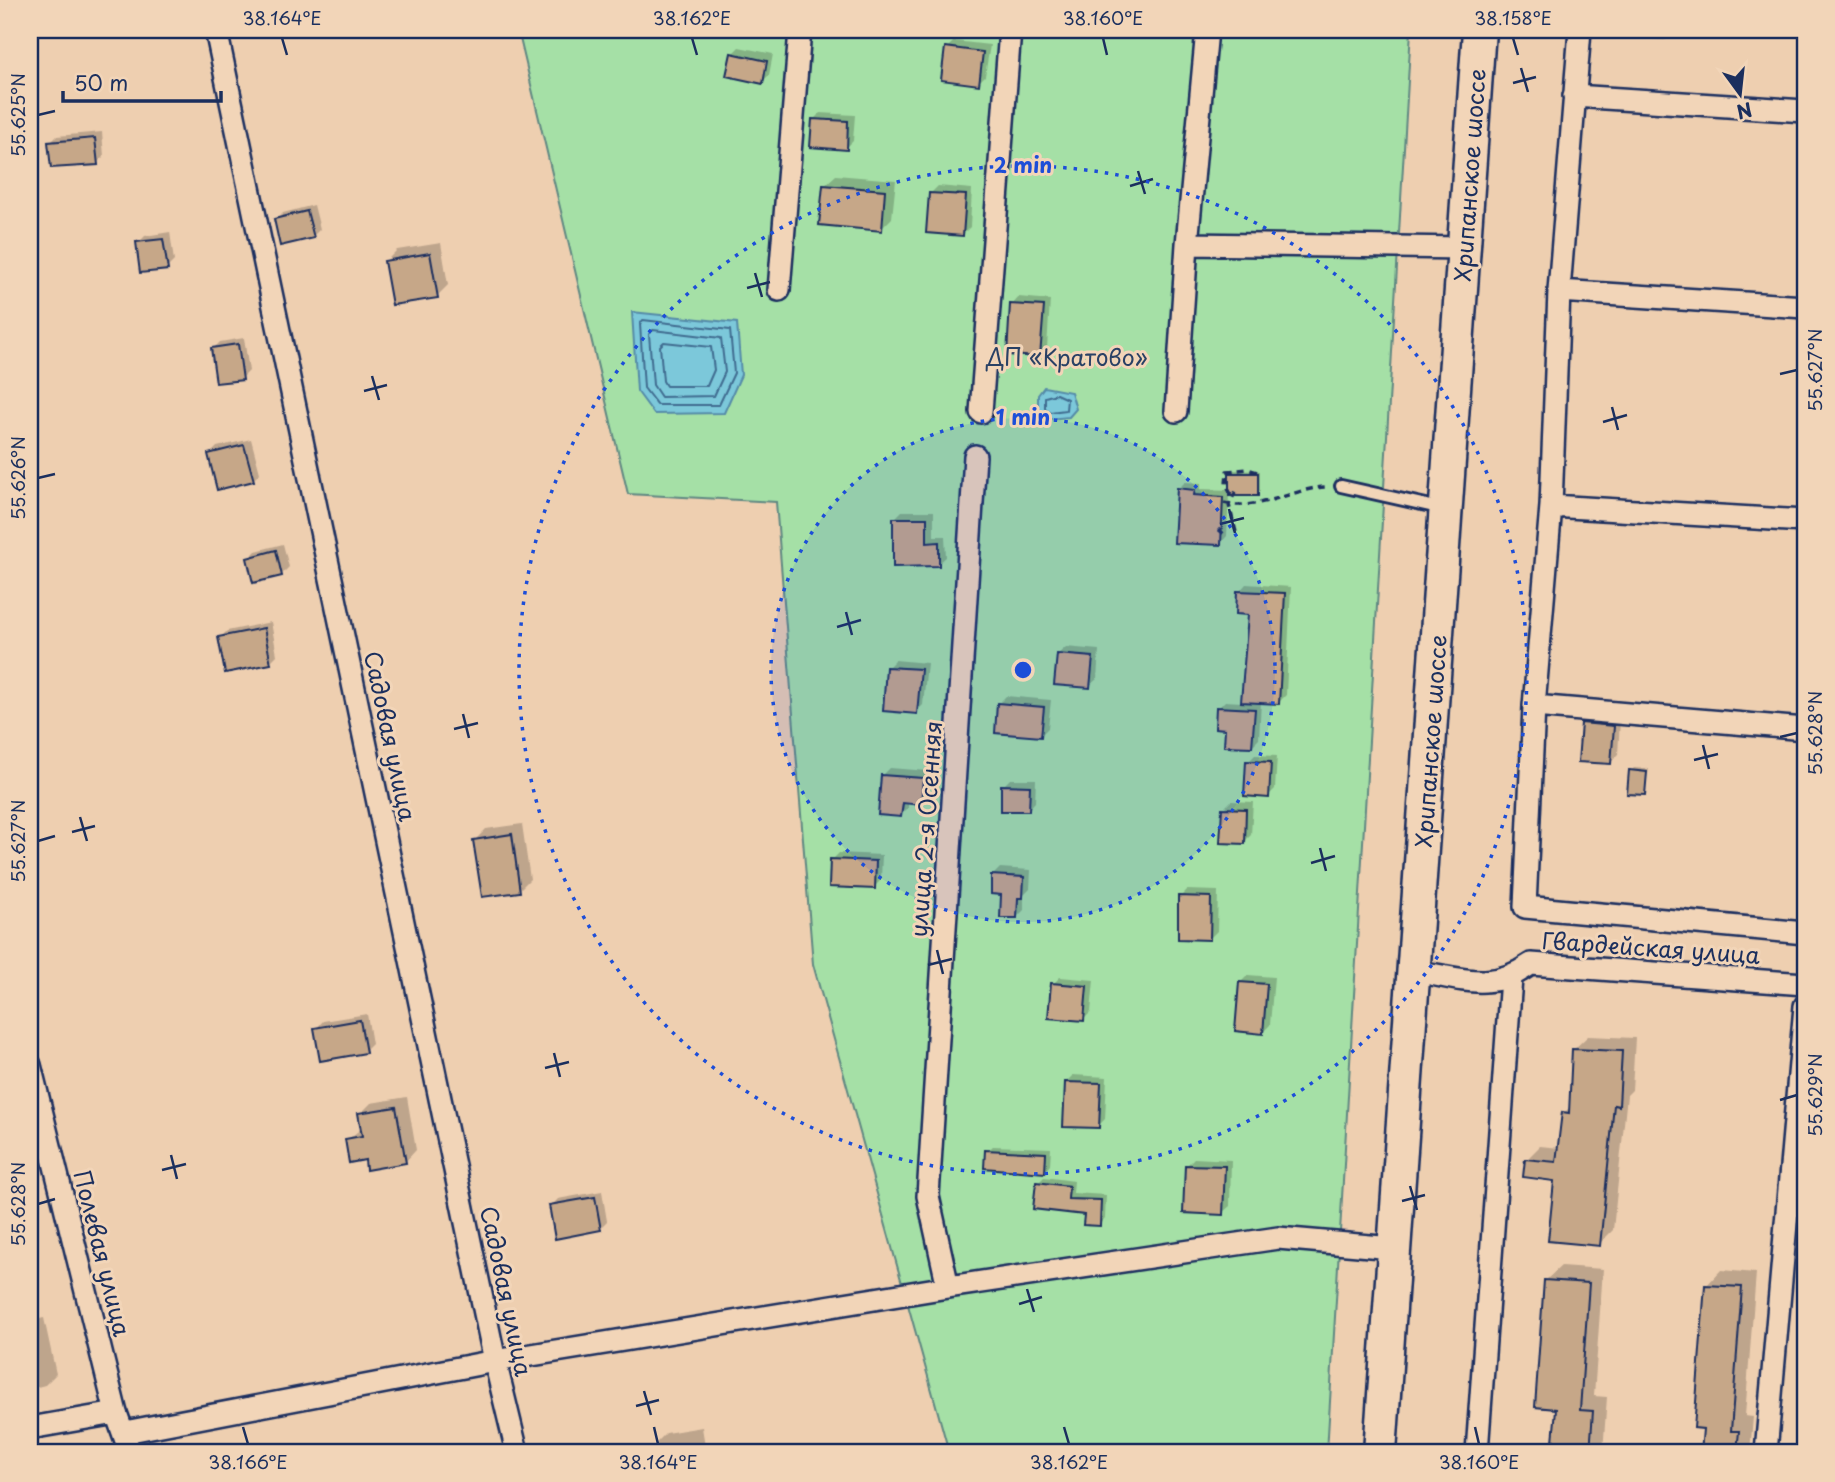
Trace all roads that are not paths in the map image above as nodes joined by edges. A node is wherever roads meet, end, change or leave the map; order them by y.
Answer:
1 (216, 30) edge
2 (800, 30) edge
3 (1010, 30) edge
4 (1207, 30) edge
5 (1479, 30) edge
6 (1580, 30) edge
7 (1574, 96) junction
8 (1805, 111) edge
9 (1187, 244) junction
10 (1464, 247) junction
11 (779, 290) dead end
12 (1559, 291) junction
13 (1805, 307) edge
14 (1176, 411) dead end
15 (981, 412) dead end
16 (975, 456) dead end
17 (1341, 486) road end
18 (1551, 506) junction
19 (1445, 509) junction
20 (1805, 522) edge
21 (1534, 706) junction
22 (1805, 729) edge
23 (1805, 933) edge
24 (1414, 971) junction
25 (1511, 978) junction
26 (1805, 984) edge
27 (1805, 1006) edge
28 (30, 1065) edge
29 (1393, 1248) junction
30 (948, 1287) junction
31 (495, 1361) junction
32 (30, 1428) edge
33 (124, 1432) edge
34 (517, 1452) edge
35 (1380, 1452) edge
36 (1477, 1452) edge
37 (1766, 1452) edge

1 - 31 street, Садовая улица
2 - 11 street
3 - 15 street
4 - 9 street
5 - 10 main road, Хрипанское шоссе
6 - 7 street
7 - 8 street
7 - 12 street
9 - 10 street
9 - 14 street
10 - 19 main road, Хрипанское шоссе
12 - 13 street
12 - 18 street
16 - 30 street, улица 2-я Осенняя
17 - 19 lane
18 - 20 street
18 - 21 street
19 - 24 main road, Хрипанское шоссе
21 - 22 street
21 - 23 street
24 - 25 street, Гвардейская улица
24 - 29 main road, Хрипанское шоссе
25 - 26 street, Гвардейская улица
25 - 36 street
27 - 37 street
28 - 33 street, Полевая улица
29 - 30 street
29 - 35 main road, Хрипанское шоссе
30 - 31 street
31 - 33 street
31 - 34 street, Садовая улица
32 - 33 street

